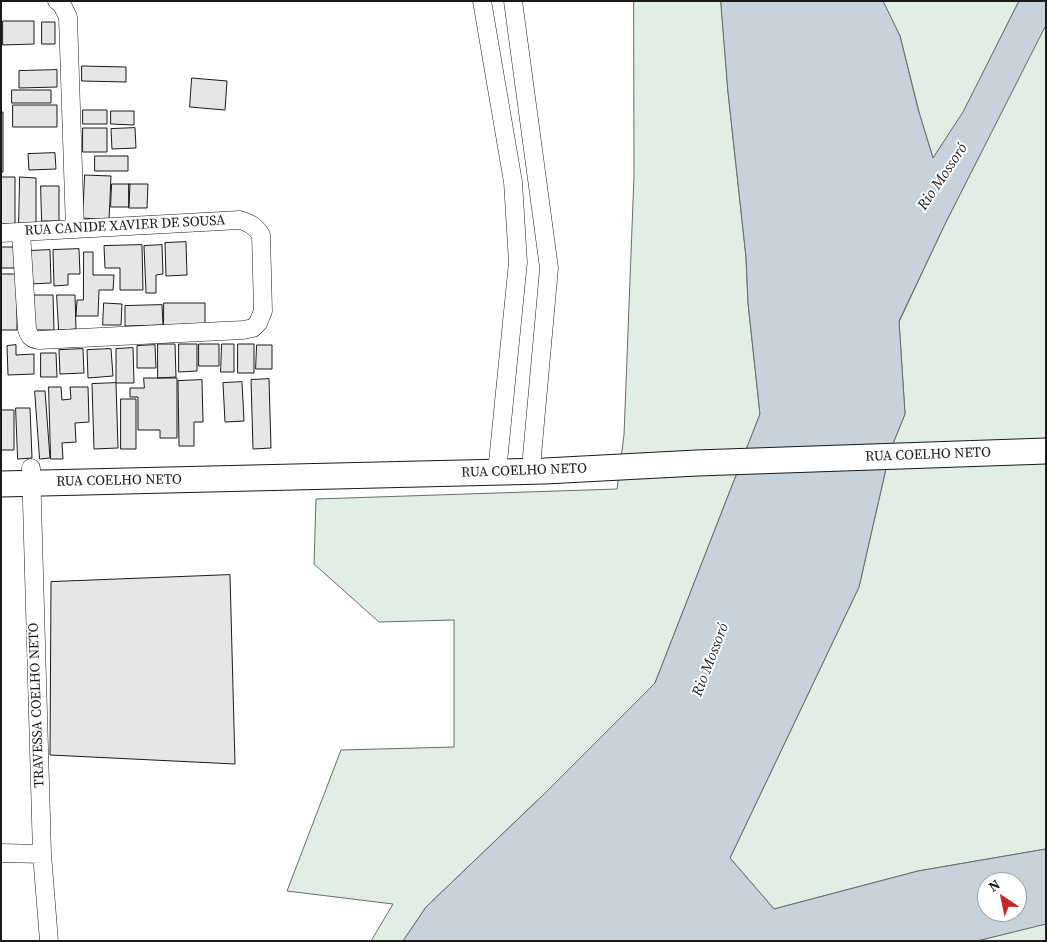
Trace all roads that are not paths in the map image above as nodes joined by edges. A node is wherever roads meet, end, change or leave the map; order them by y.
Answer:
1 (57, 1) edge
2 (482, 1) edge
3 (513, 1) edge
4 (76, 229) junction
5 (1, 232) edge
6 (21, 232) junction
7 (1046, 440) edge
8 (933, 450) junction
9 (1046, 451) edge
10 (532, 463) junction
11 (498, 464) junction
12 (1, 469) edge
13 (30, 476) junction
14 (1, 484) edge
15 (1, 853) edge
16 (42, 854) junction
17 (49, 941) edge

1 - 4 street
2 - 11 street
3 - 10 street
4 - 6 street, RUA CANIDE XAVIER DE SOUSA
4 - 6 street, RUA CANIDE XAVIER DE SOUSA
5 - 6 street, RUA CANIDE XAVIER DE SOUSA
7 - 8 main road, RUA COELHO NETO
8 - 9 main road, RUA COELHO NETO
8 - 10 main road, RUA COELHO NETO
10 - 11 main road, RUA COELHO NETO
11 - 13 main road, RUA COELHO NETO
12 - 13 main road, RUA COELHO NETO
13 - 14 main road, RUA COELHO NETO
13 - 16 street, TRAVESSA COELHO NETO
15 - 16 street
16 - 17 street, TRAVESSA COELHO NETO

